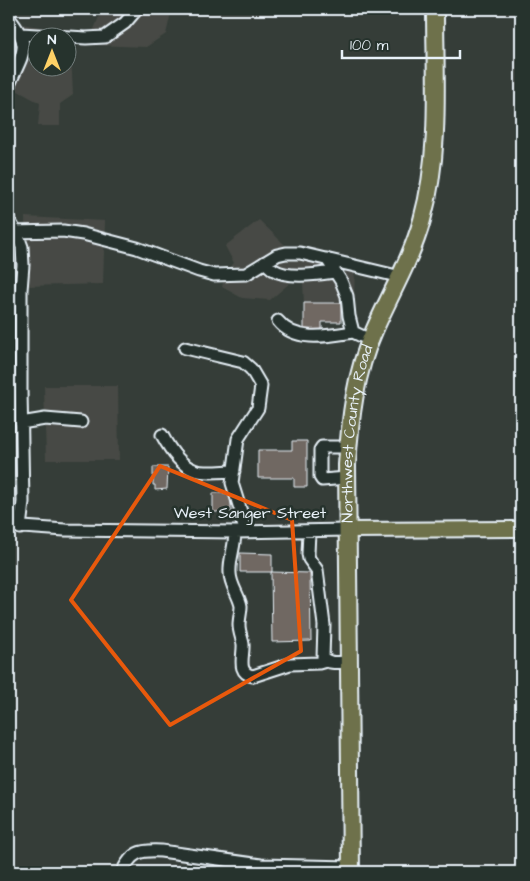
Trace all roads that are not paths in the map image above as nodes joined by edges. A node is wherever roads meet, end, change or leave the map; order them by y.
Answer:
1 (137, 9) edge
2 (435, 9) edge
3 (9, 18) edge
4 (21, 34) junction
5 (9, 85) edge
6 (9, 220) edge
7 (12, 232) edge
8 (327, 259) junction
9 (265, 262) junction
10 (335, 272) junction
11 (401, 276) junction
12 (278, 320) dead end
13 (353, 332) junction
14 (370, 340) junction
15 (184, 348) dead end
16 (81, 422) dead end
17 (22, 423) junction
18 (162, 435) dead end
19 (348, 447) junction
20 (234, 471) junction
21 (347, 478) junction
22 (15, 527) edge
23 (521, 529) edge
24 (348, 530) junction
25 (309, 531) junction
26 (241, 532) junction
27 (326, 661) junction
28 (349, 662) junction
29 (351, 870) edge
30 (122, 872) edge

1 - 4 street
2 - 11 highway, Northwest County Road
3 - 4 street
4 - 5 street
6 - 7 street
7 - 9 street
7 - 17 street
8 - 9 street
8 - 10 street
8 - 11 street
9 - 10 street
10 - 13 street
11 - 14 highway, Northwest County Road
12 - 13 street
13 - 14 street
14 - 19 highway, Northwest County Road
15 - 20 street
16 - 17 street
17 - 22 street
18 - 20 street
19 - 21 highway, Northwest County Road
19 - 21 street
20 - 26 street
21 - 24 highway, Northwest County Road
22 - 26 street, West Sanger Street
23 - 24 main road, West Sanger Street
24 - 25 street, West Sanger Street
24 - 28 highway, Northwest County Road
25 - 26 street, West Sanger Street
25 - 27 street
26 - 27 street
27 - 28 street
28 - 29 highway, Northwest County Road
29 - 30 street

